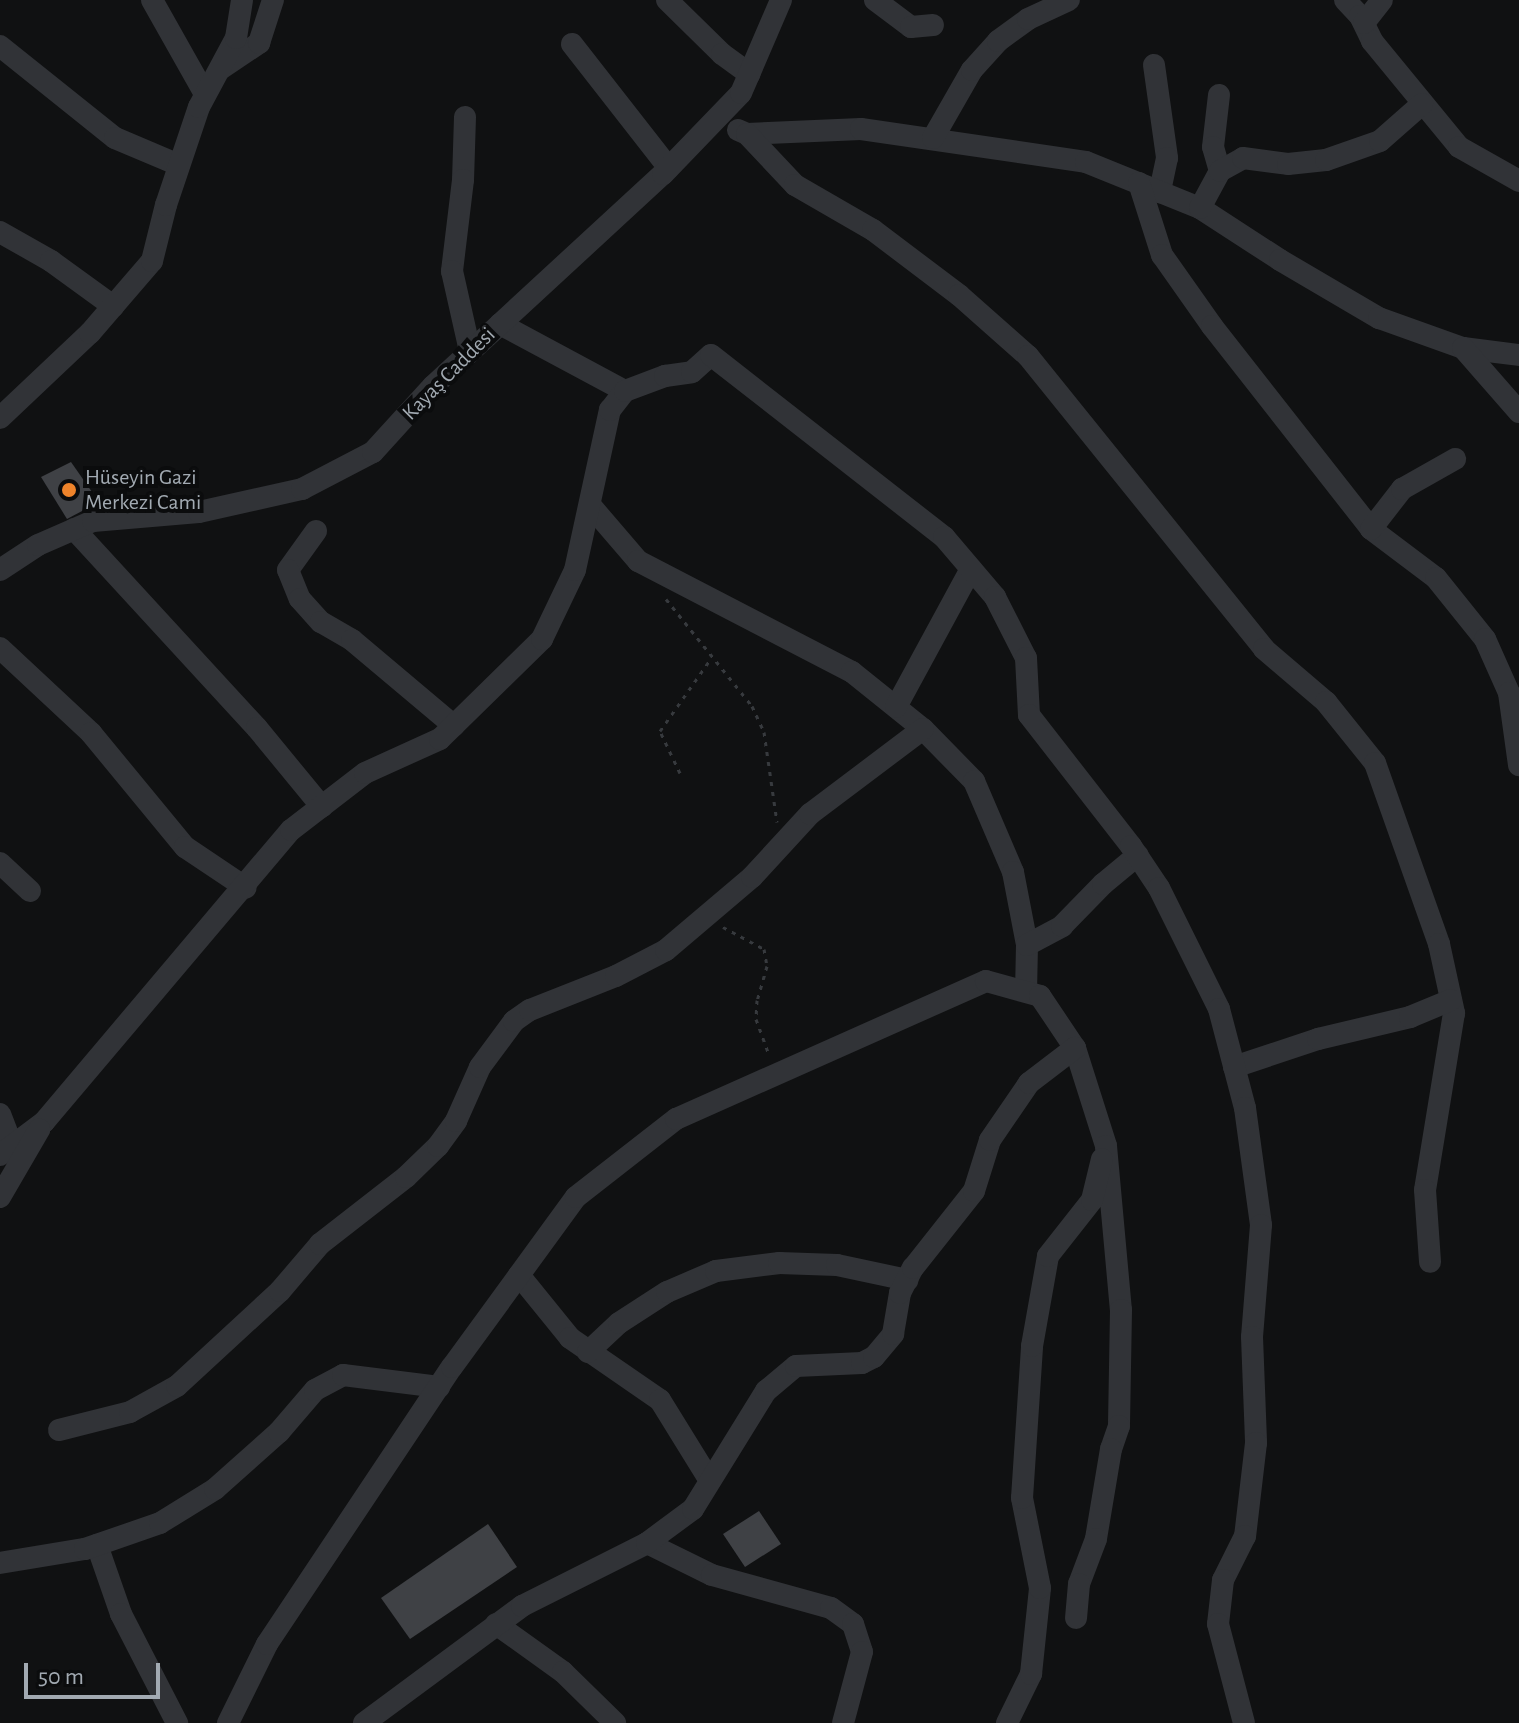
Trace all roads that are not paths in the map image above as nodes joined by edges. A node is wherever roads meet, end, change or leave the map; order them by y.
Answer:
1 (152, 0) edge
2 (242, 0) edge
3 (273, 0) edge
4 (667, 0) edge
5 (781, 0) edge
6 (875, 0) edge
7 (1069, 0) edge
8 (1345, 0) edge
9 (1382, 0) edge
10 (1364, 23) junction
11 (933, 25) dead end
12 (572, 44) dead end
13 (0, 46) edge
14 (1154, 65) dead end
15 (218, 71) junction
16 (750, 74) junction
17 (205, 94) junction
18 (1219, 95) dead end
19 (1422, 104) junction
20 (465, 117) dead end
21 (715, 120) junction
22 (747, 134) junction
23 (933, 138) junction
24 (179, 165) junction
25 (669, 168) junction
26 (1220, 171) junction
27 (1519, 181) edge
28 (1149, 188) junction
29 (1200, 208) junction
30 (0, 232) edge
31 (113, 306) junction
32 (500, 324) junction
33 (1463, 348) junction
34 (470, 351) junction
35 (1519, 355) edge
36 (625, 391) junction
37 (1519, 412) edge
38 (0, 418) edge
39 (1455, 459) dead end
40 (590, 505) junction
41 (74, 529) junction
42 (1371, 529) junction
43 (316, 531) dead end
44 (971, 569) junction
45 (0, 570) edge
46 (0, 648) edge
47 (896, 707) junction
48 (454, 726) junction
49 (923, 729) junction
50 (1519, 765) edge
51 (322, 807) junction
52 (1138, 855) junction
53 (0, 863) edge
54 (246, 888) junction
55 (30, 891) dead end
56 (1027, 945) junction
57 (1026, 991) junction
58 (1451, 1000) junction
59 (1075, 1048) junction
60 (1234, 1067) junction
61 (0, 1114) edge
62 (44, 1122) junction
63 (1106, 1146) junction
64 (6, 1150) edge
65 (0, 1197) edge
66 (1430, 1262) dead end
67 (519, 1275) junction
68 (907, 1280) junction
69 (588, 1352) junction
70 (439, 1387) junction
71 (59, 1430) dead end
72 (710, 1481) junction
73 (647, 1543) junction
74 (97, 1545) junction
75 (0, 1563) edge
76 (1076, 1618) dead end
77 (496, 1624) junction
78 (177, 1723) edge
79 (228, 1723) edge
80 (364, 1723) edge
81 (615, 1723) edge
82 (843, 1723) edge
83 (1007, 1723) edge
84 (1244, 1723) edge

1 - 17 street
2 - 15 street
3 - 15 street
4 - 16 street
5 - 16 street, Kayaş Caddesi
6 - 11 street
7 - 23 street
8 - 10 street
9 - 10 street
10 - 19 street
12 - 25 street
13 - 24 street
14 - 28 street
15 - 17 street
16 - 21 street, Kayaş Caddesi
17 - 24 street
18 - 26 street
19 - 26 street
19 - 27 street
20 - 34 street
21 - 22 street
21 - 25 street, Kayaş Caddesi
22 - 23 street
22 - 58 street
23 - 28 street
24 - 31 street
25 - 32 street, Kayaş Caddesi
26 - 29 street
28 - 29 street
28 - 42 street
29 - 33 street
30 - 31 street
31 - 38 street
32 - 34 street, Kayaş Caddesi
32 - 36 street
33 - 35 street
33 - 37 street
34 - 41 street, Kayaş Caddesi
36 - 40 street
36 - 44 street
39 - 42 street
40 - 47 street
40 - 48 street
41 - 45 street, Kayaş Caddesi
41 - 51 street
42 - 50 street
43 - 48 street
44 - 47 street
44 - 52 street
46 - 54 street
47 - 49 street
48 - 51 street
49 - 56 street
49 - 71 street
51 - 54 street
52 - 56 street
52 - 60 street
53 - 55 street
54 - 62 street
56 - 57 street
57 - 59 street
57 - 67 street
58 - 60 street
58 - 66 street
59 - 63 street
59 - 68 street
60 - 84 street
61 - 64 street
62 - 64 street
62 - 65 street
63 - 76 street
63 - 83 street
67 - 69 street
67 - 70 street
68 - 69 street
68 - 72 street
69 - 72 street
70 - 74 street
70 - 79 street
72 - 73 street
73 - 77 street
73 - 82 street
74 - 75 street
74 - 78 street
77 - 80 street
77 - 81 street

